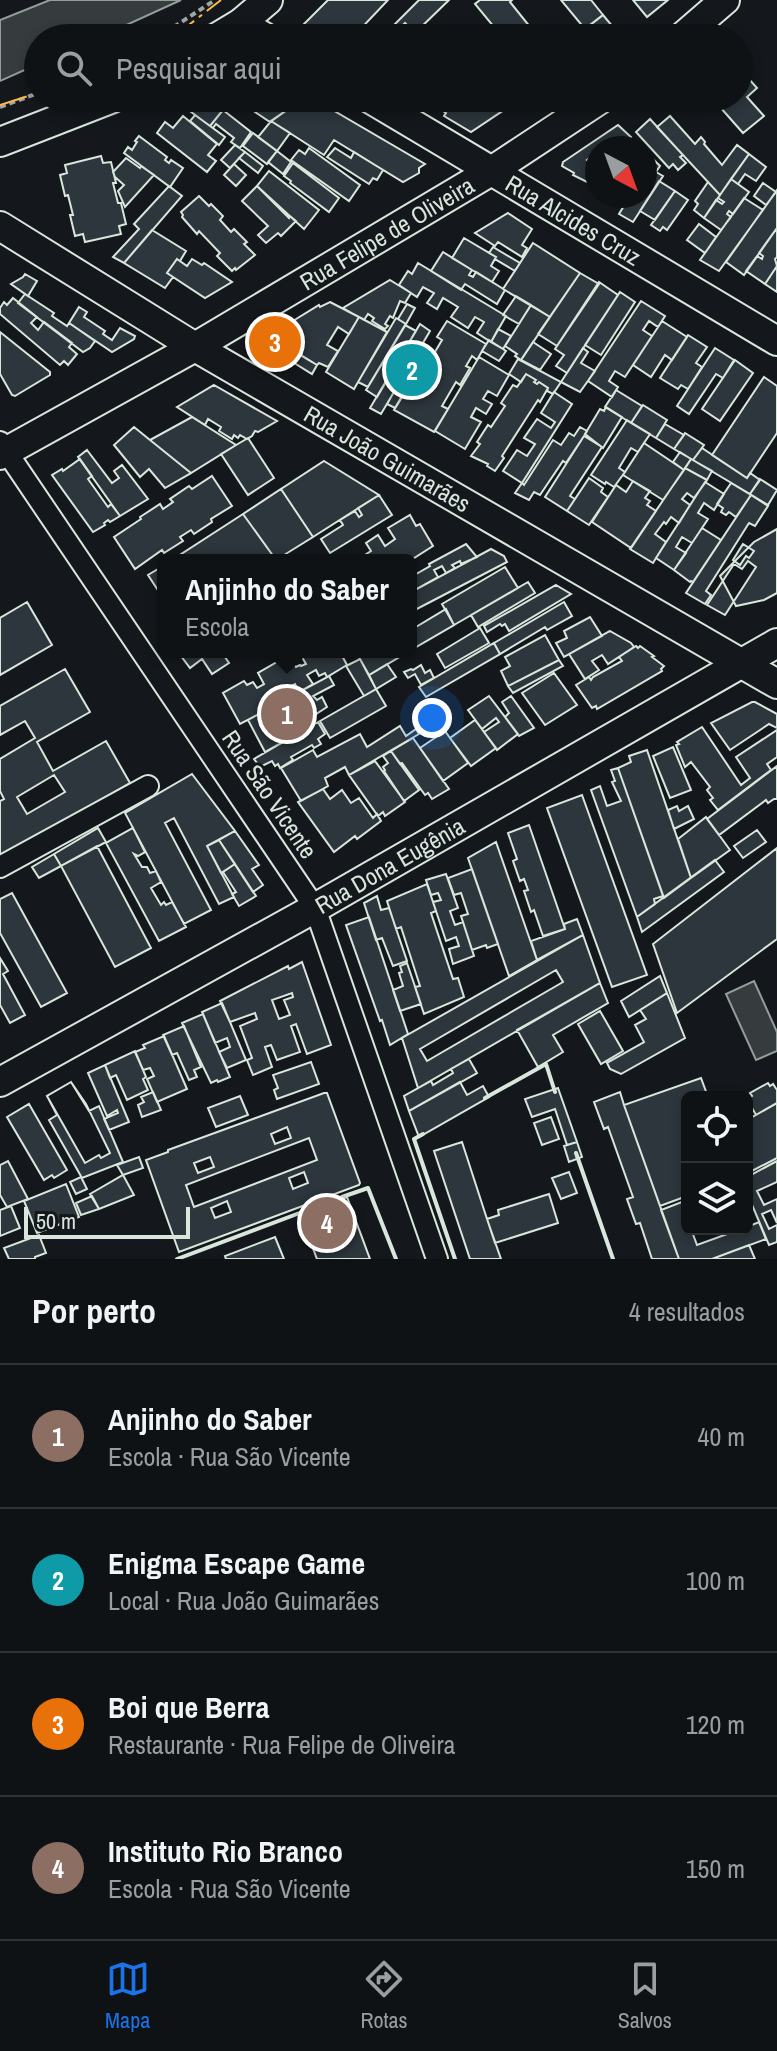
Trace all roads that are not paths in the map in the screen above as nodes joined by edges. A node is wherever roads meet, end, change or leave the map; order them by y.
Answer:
1 (268, 0) edge
2 (725, 0) edge
3 (241, 23) edge
4 (697, 24) edge
5 (77, 112) edge
6 (393, 112) edge
7 (581, 112) edge
8 (0, 142) edge
9 (493, 170) junction
10 (0, 226) edge
11 (777, 341) edge
12 (195, 347) junction
13 (2, 450) edge
14 (777, 643) edge
15 (743, 664) junction
16 (777, 684) edge
17 (148, 786) dead end
18 (0, 867) edge
19 (315, 908) junction
20 (0, 1082) edge
21 (437, 1259) edge

1 - 3 street
2 - 4 street
5 - 8 street
6 - 9 street, Rua Alcides Cruz
7 - 9 street, Rua Felipe de Oliveira
9 - 11 street, Rua Alcides Cruz
9 - 12 street, Rua Felipe de Oliveira
10 - 12 street, Rua João Guimarães
12 - 13 street, Rua Felipe de Oliveira
12 - 15 street, Rua João Guimarães
13 - 19 street, Rua São Vicente
14 - 15 street, Rua Dona Eugênia
15 - 16 street, Rua João Guimarães
15 - 19 street, Rua Dona Eugênia
17 - 18 street
19 - 20 street, Rua Dona Eugênia
19 - 21 street, Rua São Vicente

